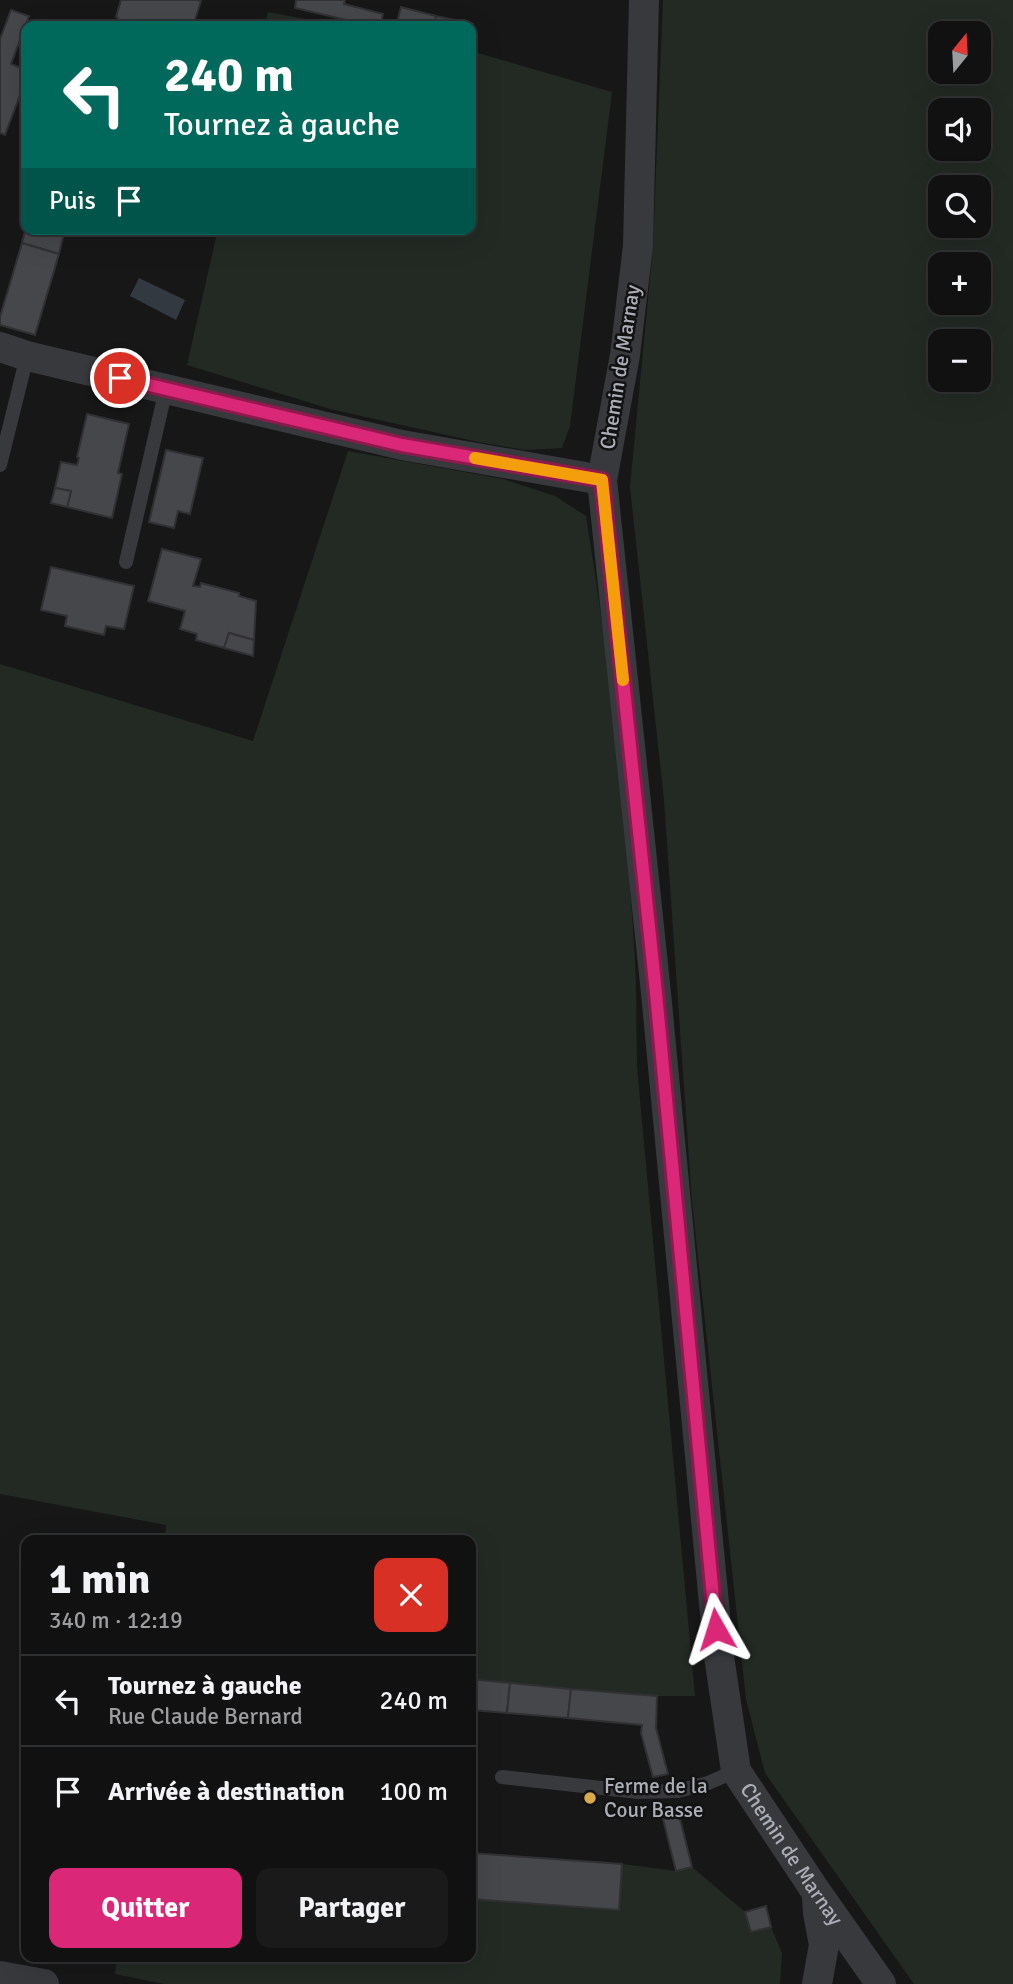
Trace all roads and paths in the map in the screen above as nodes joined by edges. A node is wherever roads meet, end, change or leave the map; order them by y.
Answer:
1 (644, 0) edge
2 (13, 351) edge
3 (166, 389) junction
4 (0, 465) edge
5 (602, 480) junction
6 (126, 562) dead end
7 (736, 1771) junction
8 (502, 1777) dead end
9 (817, 1893) junction
10 (0, 1976) edge
11 (44, 1984) edge
12 (817, 1984) edge
13 (881, 1984) edge

1 - 5 street, Chemin de Marnay
2 - 3 street
2 - 4 lane
3 - 5 street
3 - 6 lane
5 - 7 street, Chemin de Marnay
7 - 8 lane
7 - 9 street, Chemin de Marnay
9 - 12 street
9 - 13 street, Chemin de Marnay
10 - 11 street

